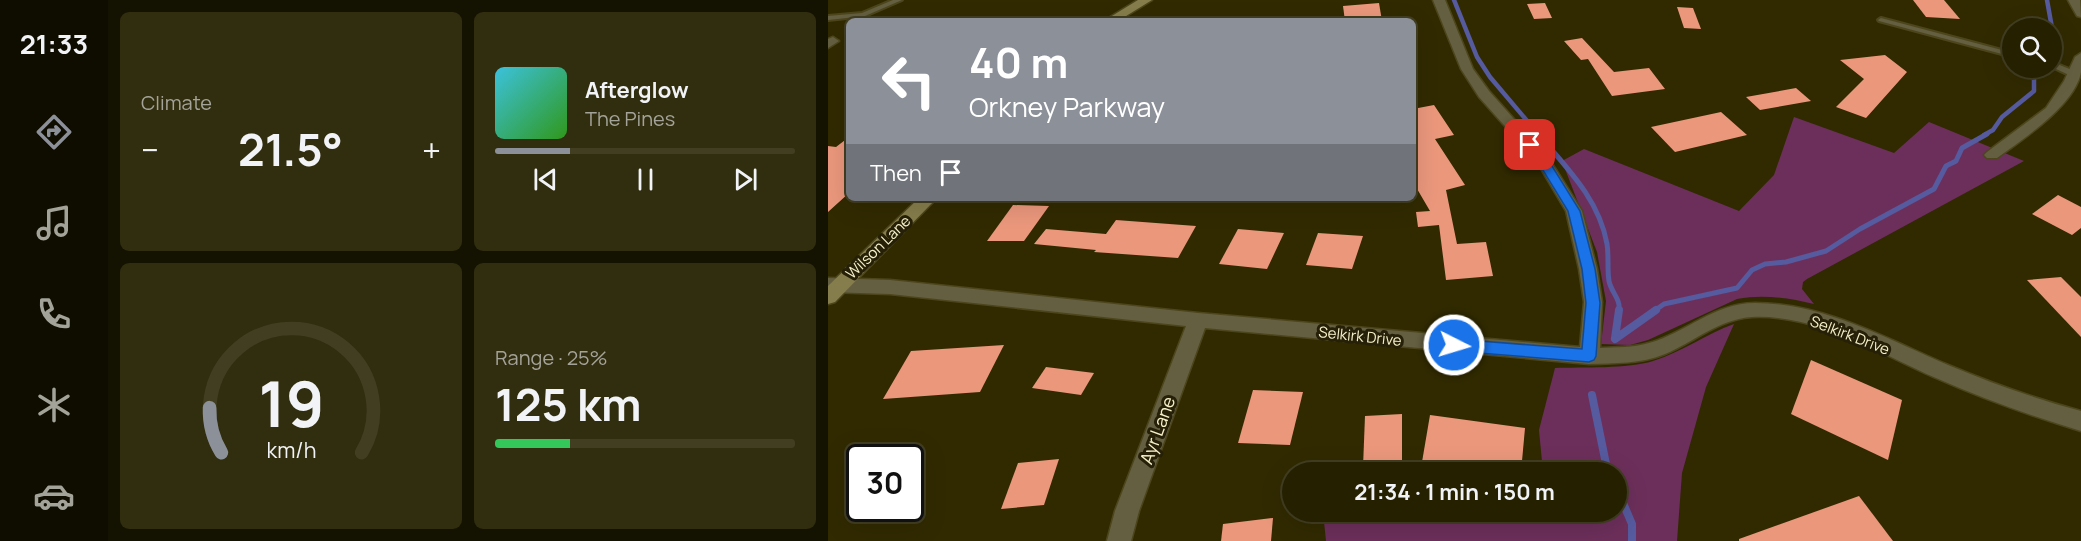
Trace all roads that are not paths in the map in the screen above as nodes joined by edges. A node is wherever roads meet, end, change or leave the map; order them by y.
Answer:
1 (898, 0) edge
2 (1130, 0) edge
3 (1146, 0) edge
4 (1439, 0) edge
5 (2074, 0) edge
6 (2081, 14) edge
7 (828, 18) edge
8 (1114, 18) edge
9 (1115, 18) edge
10 (1881, 20) dead end
11 (2002, 52) edge
12 (2081, 57) edge
13 (2062, 69) edge
14 (2074, 74) junction
15 (1992, 155) dead end
16 (926, 201) edge
17 (832, 289) edge
18 (1198, 320) junction
19 (1589, 356) junction
20 (2081, 421) edge
21 (1119, 541) edge

1 - 7 lane
2 - 8 main road
3 - 9 main road
4 - 19 street
5 - 6 street
10 - 11 lane
12 - 14 street
13 - 14 lane
14 - 15 street
16 - 17 main road, Wilson Lane
17 - 18 street, Selkirk Drive
18 - 19 street, Selkirk Drive
18 - 21 street, Ayr Lane
19 - 20 street, Selkirk Drive

